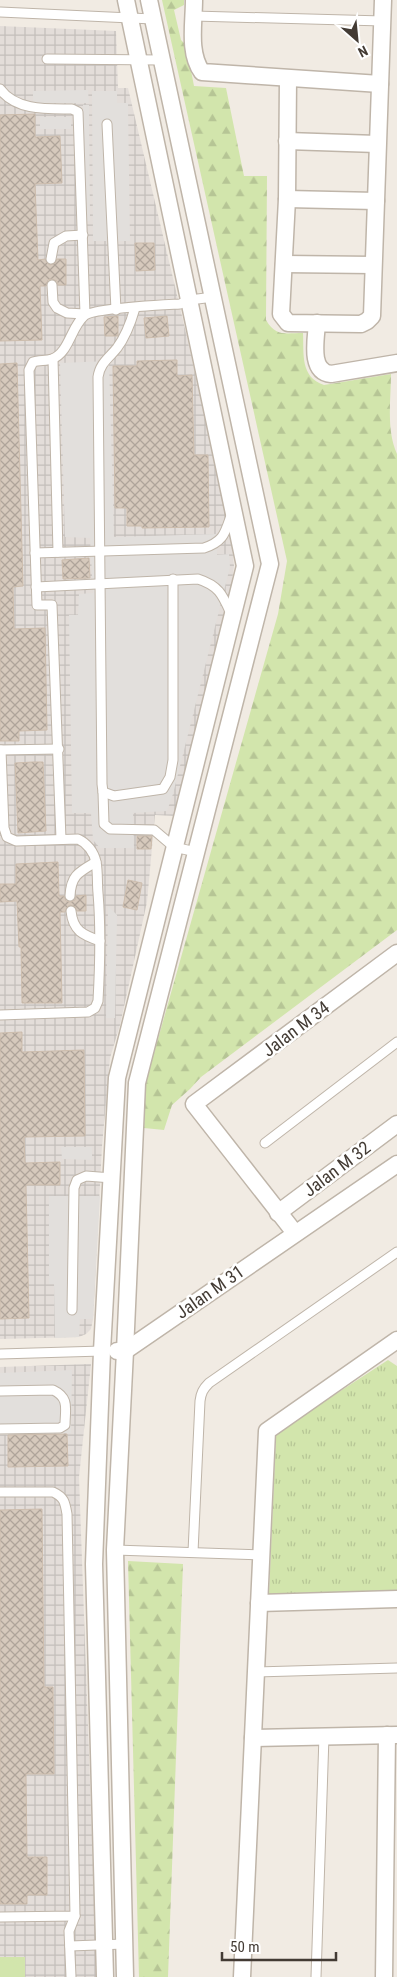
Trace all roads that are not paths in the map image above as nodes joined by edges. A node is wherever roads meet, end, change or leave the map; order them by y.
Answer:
1 (126, 0) edge
2 (149, 0) edge
3 (383, 0) edge
4 (194, 8) edge
5 (0, 12) edge
6 (130, 18) junction
7 (153, 19) junction
8 (383, 21) junction
9 (48, 59) dead end
10 (139, 60) junction
11 (162, 60) junction
12 (288, 79) junction
13 (380, 84) junction
14 (0, 89) edge
15 (107, 124) dead end
16 (287, 141) junction
17 (378, 144) junction
18 (286, 199) junction
19 (376, 201) junction
20 (83, 235) junction
21 (51, 259) dead end
22 (284, 264) junction
23 (373, 265) junction
24 (52, 285) dead end
25 (213, 297) junction
26 (190, 300) junction
27 (135, 308) junction
28 (116, 310) junction
29 (85, 314) junction
30 (317, 323) junction
31 (53, 359) junction
32 (397, 363) edge
33 (233, 510) junction
34 (58, 552) junction
35 (101, 552) junction
36 (36, 553) junction
37 (173, 579) junction
38 (100, 583) junction
39 (36, 587) junction
40 (232, 616) junction
41 (59, 749) junction
42 (0, 750) edge
43 (102, 792) junction
44 (61, 839) junction
45 (174, 847) junction
46 (196, 852) junction
47 (96, 862) junction
48 (70, 896) dead end
49 (71, 912) dead end
50 (100, 941) junction
51 (397, 953) edge
52 (0, 1015) edge
53 (397, 1042) edge
54 (397, 1124) edge
55 (264, 1143) dead end
56 (397, 1164) edge
57 (112, 1178) junction
58 (278, 1213) junction
59 (295, 1233) junction
60 (397, 1252) edge
61 (72, 1310) dead end
62 (395, 1344) edge
63 (102, 1351) junction
64 (126, 1351) junction
65 (0, 1354) edge
66 (0, 1391) edge
67 (0, 1429) edge
68 (0, 1492) edge
69 (115, 1550) junction
70 (193, 1552) junction
71 (261, 1555) junction
72 (397, 1599) edge
73 (259, 1603) junction
74 (397, 1668) edge
75 (256, 1672) junction
76 (392, 1735) edge
77 (324, 1736) junction
78 (253, 1738) junction
79 (0, 1916) edge
80 (75, 1916) junction
81 (124, 1944) junction
82 (104, 1945) junction
83 (70, 1946) junction
84 (71, 1977) edge
85 (105, 1977) edge
86 (125, 1977) edge
87 (242, 1977) edge
88 (316, 1977) edge
89 (384, 1977) edge

1 - 6 street
2 - 7 street
3 - 8 street
4 - 8 lane
4 - 12 street
5 - 6 lane
6 - 7 lane
6 - 10 street
7 - 11 street
8 - 13 street
9 - 10 lane
10 - 11 lane
10 - 26 street
11 - 25 street
12 - 13 street
12 - 16 street
13 - 17 street
14 - 20 lane
15 - 28 lane
16 - 17 street
16 - 18 street
17 - 19 street
18 - 19 street
18 - 22 street
19 - 23 street
20 - 21 lane
20 - 29 lane
22 - 23 street
22 - 30 street
23 - 30 street
24 - 29 lane
25 - 26 lane
25 - 46 street
26 - 27 lane
26 - 33 street
27 - 28 lane
27 - 35 lane
28 - 29 lane
29 - 31 lane
30 - 32 street
31 - 34 lane
31 - 36 lane
33 - 35 lane
33 - 40 street
34 - 35 lane
34 - 36 lane
35 - 38 lane
36 - 39 lane
37 - 38 lane
37 - 40 lane
37 - 43 lane
38 - 39 lane
38 - 43 lane
39 - 41 lane
40 - 45 street
41 - 42 lane
41 - 44 lane
42 - 44 lane
43 - 45 lane
44 - 47 lane
45 - 46 lane
45 - 57 street
46 - 64 street
47 - 48 lane
47 - 50 lane
49 - 50 lane
50 - 52 lane
51 - 58 street, Jalan M 34
53 - 55 lane
54 - 58 street, Jalan M 32
56 - 59 street, Jalan M 31
57 - 61 lane
57 - 63 street
58 - 59 street
59 - 64 street, Jalan M 31
60 - 70 lane
62 - 71 street
63 - 64 street
63 - 65 lane
63 - 82 street
64 - 69 street
66 - 67 lane
68 - 80 lane
69 - 70 lane
69 - 81 street
70 - 71 lane
71 - 73 street
72 - 73 street
73 - 75 street
74 - 75 lane
75 - 78 street
76 - 77 street
76 - 89 street
77 - 78 street
77 - 88 lane
78 - 87 street
79 - 80 lane
80 - 83 lane
81 - 82 lane
81 - 86 street
82 - 83 lane
82 - 85 street
83 - 84 lane

